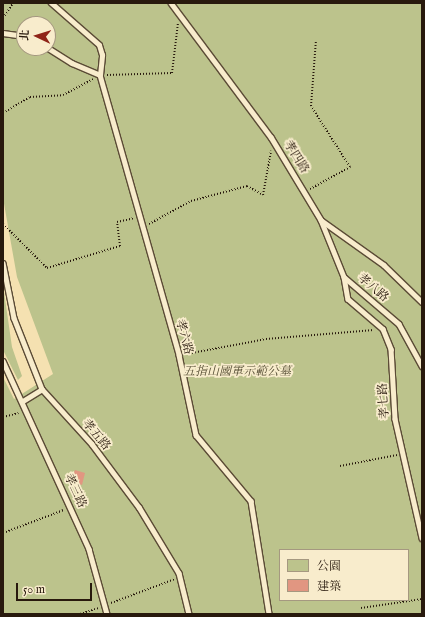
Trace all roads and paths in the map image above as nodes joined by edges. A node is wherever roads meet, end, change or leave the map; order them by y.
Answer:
1 (13, 3) edge
2 (51, 3) edge
3 (171, 3) edge
4 (179, 13) junction
5 (3, 18) edge
6 (3, 33) edge
7 (16, 35) edge
8 (316, 40) dead end
9 (56, 53) edge
10 (100, 75) junction
11 (3, 113) edge
12 (273, 140) junction
13 (305, 191) junction
14 (140, 216) junction
15 (321, 220) junction
16 (3, 224) edge
17 (143, 228) junction
18 (3, 263) edge
19 (344, 277) junction
20 (422, 302) edge
21 (383, 329) junction
22 (179, 355) junction
23 (3, 361) edge
24 (422, 366) edge
25 (42, 390) junction
26 (23, 401) junction
27 (26, 412) junction
28 (3, 417) edge
29 (402, 454) junction
30 (340, 466) dead end
31 (72, 507) junction
32 (3, 533) edge
33 (422, 538) edge
34 (180, 577) junction
35 (422, 599) edge
36 (408, 601) edge
37 (409, 601) edge
38 (104, 605) junction
39 (361, 608) dead end
40 (80, 614) edge
41 (107, 614) edge
42 (189, 614) edge
43 (270, 614) edge

1 - 5 path
2 - 10 lane
3 - 4 lane, 孝四路
4 - 10 path
4 - 12 lane, 孝四路
6 - 7 lane
8 - 13 path
9 - 10 lane
10 - 11 path
10 - 14 lane, 孝六路
12 - 13 lane, 孝四路
12 - 17 path
13 - 15 lane, 孝四路
14 - 16 path
14 - 17 lane, 孝六路
15 - 19 lane, 孝八路
15 - 20 lane, 孝四路
17 - 22 lane, 孝六路
18 - 25 lane, 孝五路
19 - 21 lane, 孝七路
19 - 24 lane, 孝八路
21 - 22 path
21 - 29 lane, 孝七路
22 - 43 lane, 孝六路
23 - 26 lane, 孝三路
25 - 26 lane
25 - 34 lane, 孝五路
26 - 27 lane, 孝三路
27 - 28 path
27 - 31 lane, 孝三路
29 - 30 path
29 - 33 lane, 孝七路
31 - 32 path
31 - 38 lane, 孝三路
34 - 38 path
34 - 42 lane, 孝五路
35 - 37 path
36 - 39 path
38 - 40 path
38 - 41 lane, 孝三路

